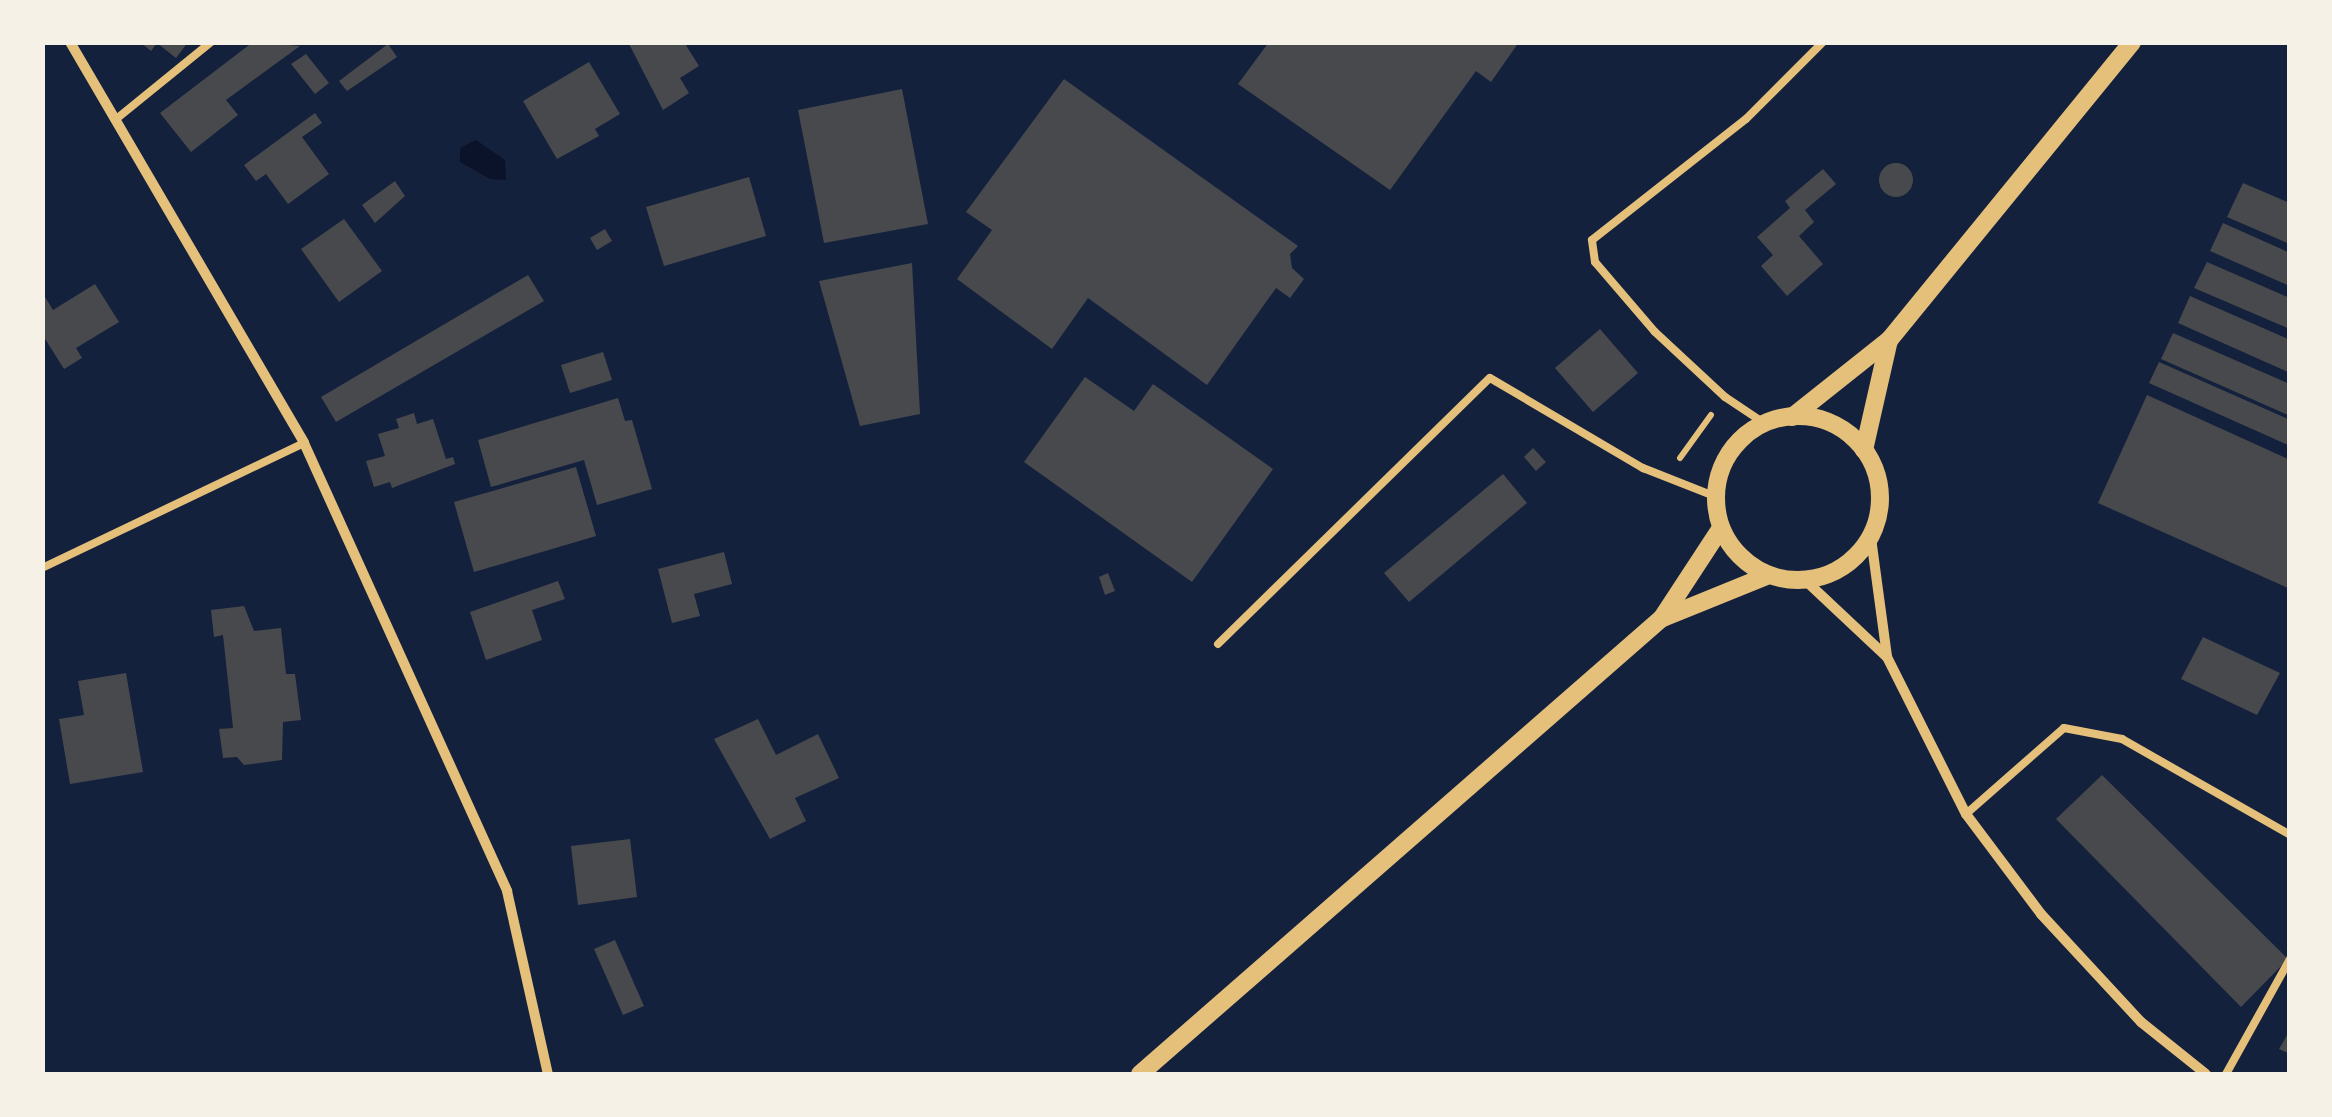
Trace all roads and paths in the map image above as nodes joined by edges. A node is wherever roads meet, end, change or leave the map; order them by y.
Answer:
1 (70, 42) edge
2 (211, 42) edge
3 (1823, 42) edge
4 (2132, 42) edge
5 (116, 120) junction
6 (1890, 339) junction
7 (1724, 398) junction
8 (1792, 416) junction
9 (1764, 423) junction
10 (304, 443) junction
11 (1864, 450) junction
12 (1666, 477) junction
13 (1714, 496) junction
14 (1721, 528) junction
15 (1870, 538) junction
16 (42, 568) edge
17 (1769, 574) junction
18 (1806, 580) junction
19 (1662, 618) junction
20 (1218, 644) dead end
21 (1887, 657) junction
22 (1966, 814) junction
23 (2290, 835) edge
24 (2290, 959) edge
25 (548, 1074) edge
26 (1140, 1074) edge
27 (2206, 1074) edge
28 (2226, 1074) edge

1 - 5 street
2 - 5 lane
3 - 7 lane
4 - 6 street
5 - 10 street
6 - 8 street
6 - 11 street
7 - 9 lane
7 - 12 path
8 - 9 street
8 - 11 street
9 - 13 street
10 - 16 lane
10 - 25 street
11 - 15 street
12 - 13 lane
12 - 20 lane
13 - 14 street
14 - 17 street
14 - 19 street
15 - 18 street
15 - 21 street
17 - 18 street
17 - 19 street
18 - 21 street
19 - 26 street
21 - 22 street
22 - 23 lane
22 - 27 street
24 - 28 lane

